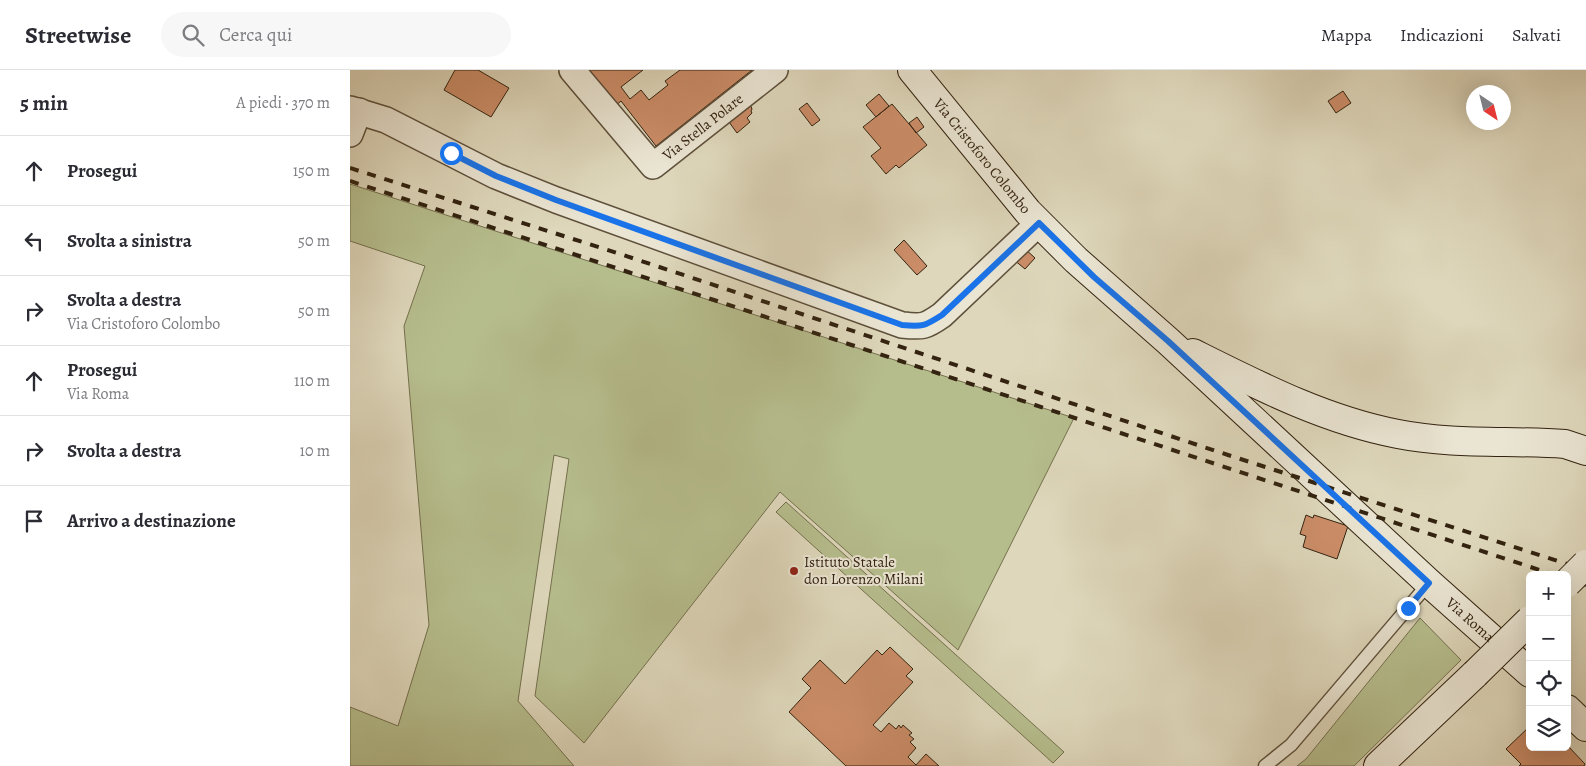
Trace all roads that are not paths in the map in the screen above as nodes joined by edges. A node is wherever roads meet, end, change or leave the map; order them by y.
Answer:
1 (572, 70) edge
2 (775, 70) edge
3 (912, 70) edge
4 (353, 118) edge
5 (1039, 223) junction
6 (1168, 341) junction
7 (1585, 446) edge
8 (1586, 564) edge
9 (1571, 579) edge
10 (1429, 583) junction
11 (1526, 624) edge
12 (1526, 670) edge
13 (1571, 713) edge
14 (1586, 727) edge
15 (1265, 766) edge
16 (1378, 766) edge

1 - 2 street, Via Stella Polare
3 - 5 main road, Via Cristoforo Colombo
4 - 5 street
5 - 6 main road, Via Cristoforo Colombo
6 - 7 main road
6 - 10 main road, Via Roma
8 - 9 main road, bridge
10 - 12 main road, Via Roma
10 - 15 lane
11 - 16 main road, bridge
13 - 14 main road

